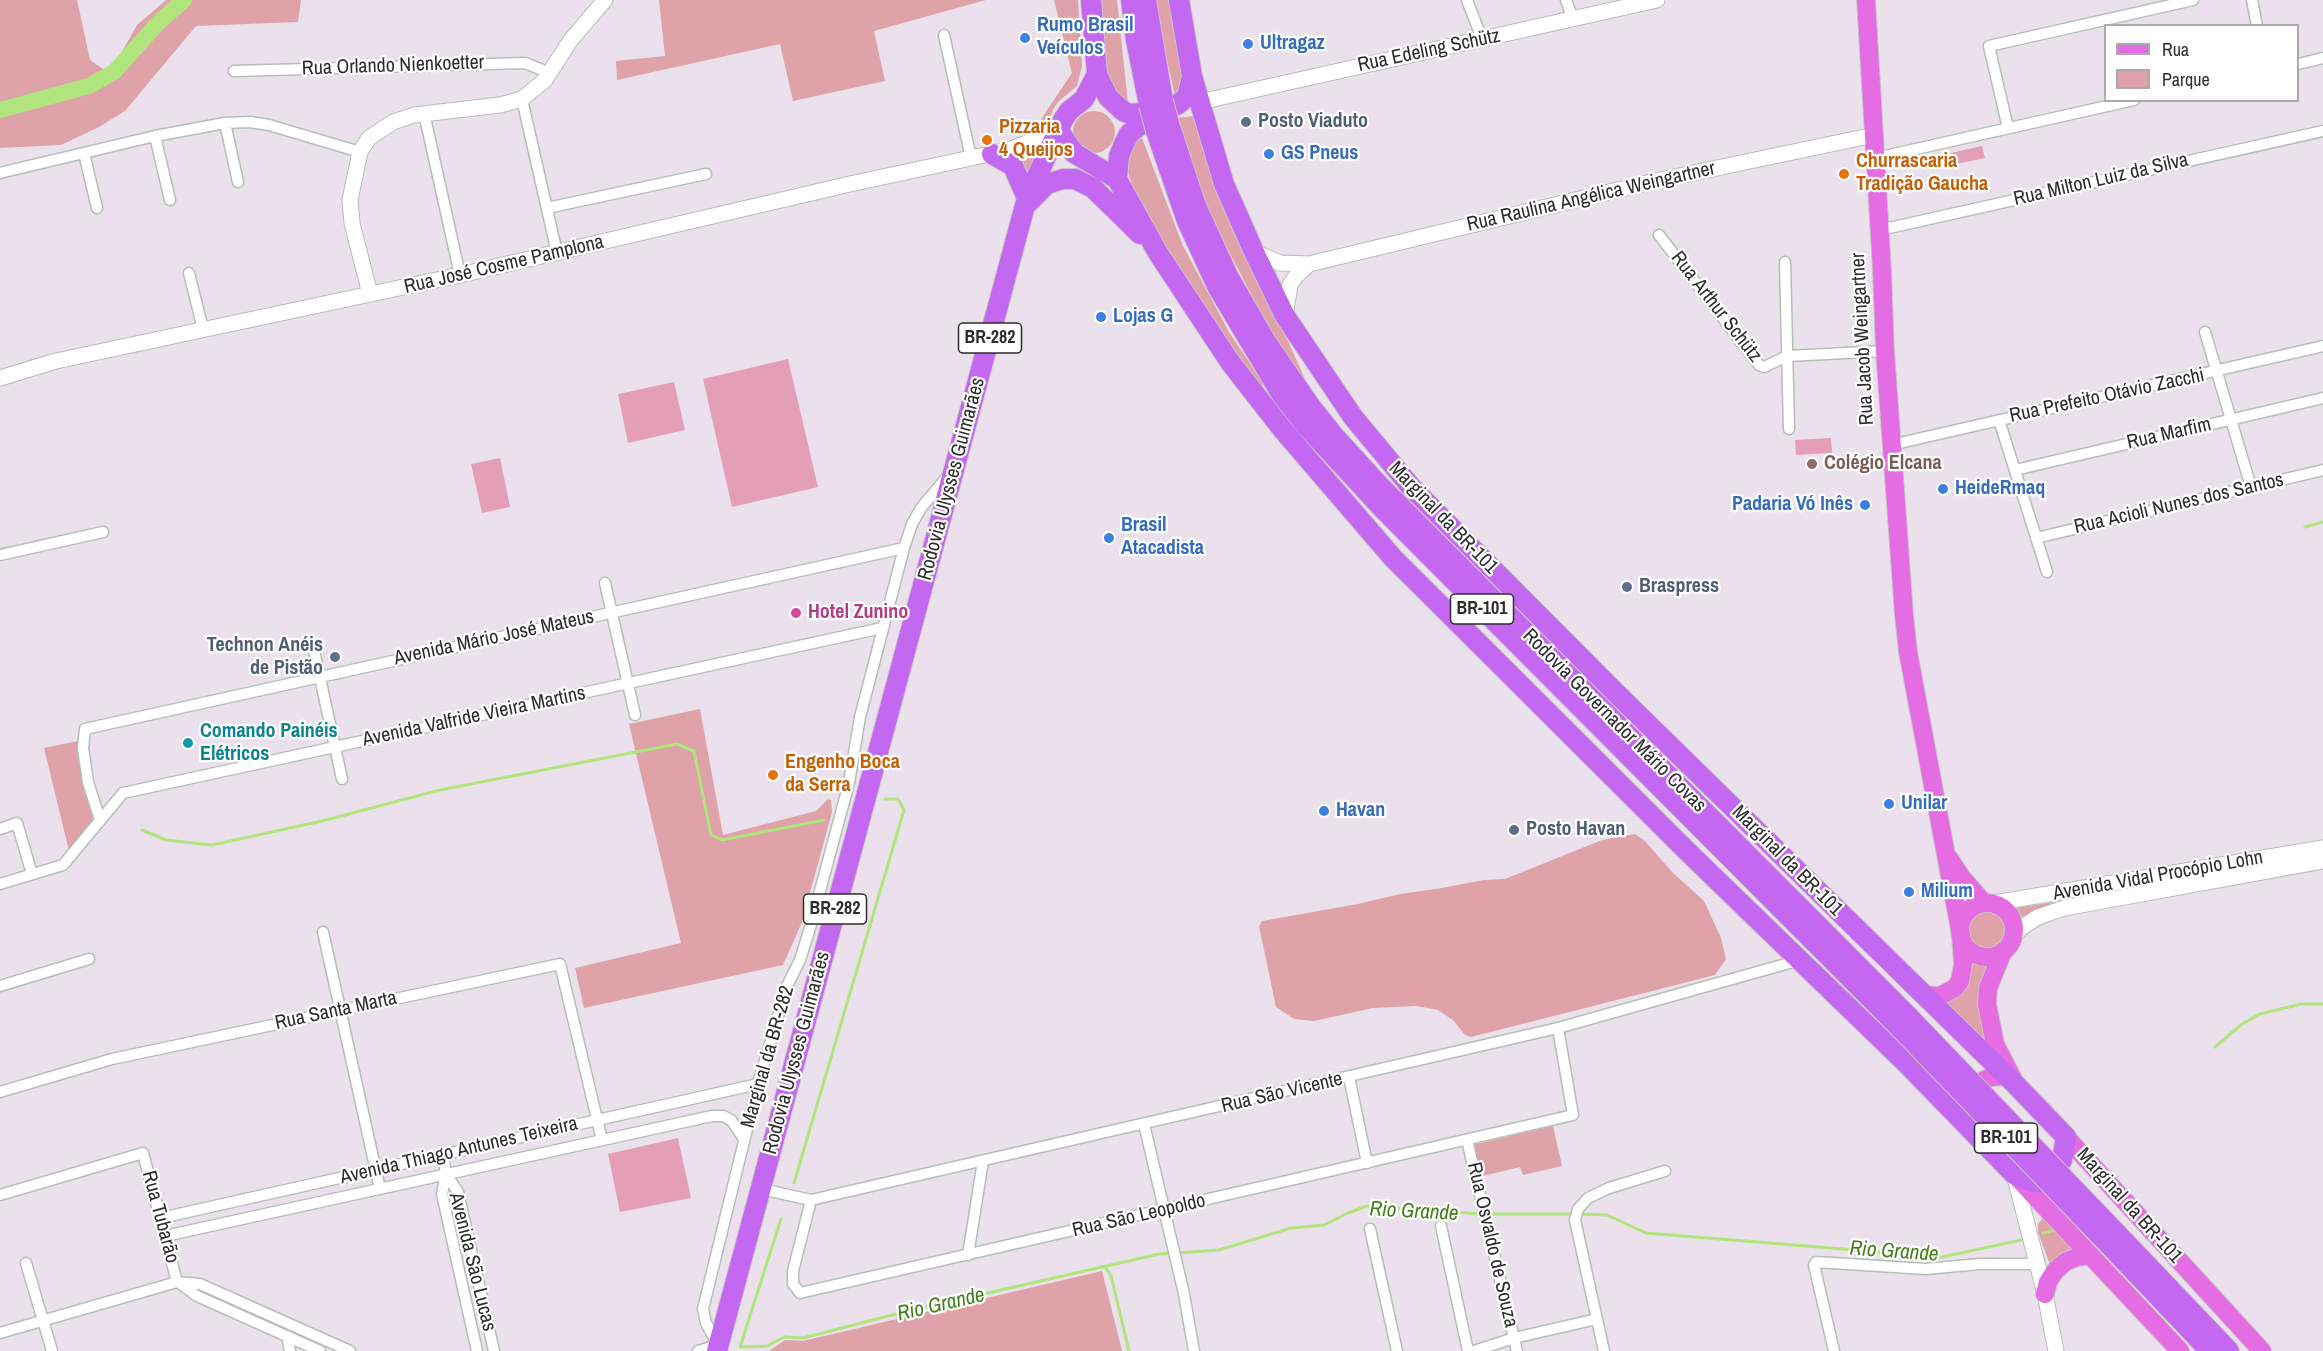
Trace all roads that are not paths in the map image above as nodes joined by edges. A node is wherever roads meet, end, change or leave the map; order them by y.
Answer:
1 (605, 0) edge
2 (1091, 0) edge
3 (1131, 0) edge
4 (1146, 0) edge
5 (1179, 0) edge
6 (1467, 0) edge
7 (1566, 0) edge
8 (1657, 0) edge
9 (1866, 0) edge
10 (2193, 0) edge
11 (2252, 0) edge
12 (1573, 19) junction
13 (2257, 24) edge
14 (944, 35) dead end
15 (1482, 39) junction
16 (2323, 58) edge
17 (2299, 64) edge
18 (234, 71) dead end
19 (550, 73) junction
20 (1097, 74) junction
21 (1192, 76) junction
22 (522, 99) junction
23 (1200, 102) junction
24 (2125, 102) edge
25 (1076, 106) junction
26 (424, 113) junction
27 (1156, 117) junction
28 (225, 123) junction
29 (2008, 128) junction
30 (1207, 129) junction
31 (1059, 131) junction
32 (2323, 131) edge
33 (1874, 135) junction
34 (155, 136) junction
35 (360, 152) junction
36 (1000, 152) junction
37 (84, 153) junction
38 (1046, 155) junction
39 (971, 158) junction
40 (1081, 158) junction
41 (1876, 158) junction
42 (0, 173) edge
43 (705, 174) dead end
44 (1117, 179) junction
45 (238, 183) dead end
46 (170, 200) dead end
47 (1026, 203) junction
48 (97, 208) dead end
49 (547, 208) junction
50 (1880, 230) junction
51 (1659, 235) dead end
52 (1254, 252) junction
53 (557, 253) junction
54 (1158, 253) junction
55 (1785, 262) dead end
56 (1309, 264) junction
57 (189, 273) dead end
58 (460, 275) junction
59 (370, 294) junction
60 (1286, 316) junction
61 (203, 329) junction
62 (2205, 332) dead end
63 (2323, 346) edge
64 (1885, 351) junction
65 (1787, 356) junction
66 (2217, 372) junction
67 (1286, 373) junction
68 (0, 378) edge
69 (2323, 398) edge
70 (1999, 420) junction
71 (2231, 420) junction
72 (1789, 429) dead end
73 (1891, 445) junction
74 (1339, 464) junction
75 (955, 468) junction
76 (2015, 470) junction
77 (2323, 470) edge
78 (2251, 487) junction
79 (1444, 520) junction
80 (103, 532) dead end
81 (2036, 538) junction
82 (904, 548) junction
83 (0, 555) edge
84 (2047, 572) dead end
85 (605, 583) dead end
86 (1435, 598) junction
87 (612, 612) junction
88 (882, 628) junction
89 (313, 646) dead end
90 (320, 676) junction
91 (628, 683) junction
92 (635, 715) dead end
93 (1577, 740) junction
94 (335, 747) junction
95 (342, 780) dead end
96 (100, 820) junction
97 (0, 829) edge
98 (1715, 843) junction
99 (2323, 848) edge
100 (1945, 852) junction
101 (2323, 861) edge
102 (32, 874) junction
103 (0, 884) edge
104 (1989, 903) junction
105 (323, 932) dead end
106 (1960, 935) junction
107 (2008, 944) junction
108 (89, 959) dead end
109 (1800, 960) junction
110 (0, 986) edge
111 (1923, 995) junction
112 (340, 1010) junction
113 (1902, 1020) junction
114 (1951, 1023) junction
115 (1558, 1028) junction
116 (1906, 1063) junction
117 (1349, 1077) junction
118 (2011, 1080) junction
119 (758, 1084) junction
120 (0, 1092) edge
121 (597, 1120) junction
122 (1964, 1123) junction
123 (1144, 1124) junction
124 (2066, 1137) junction
125 (744, 1139) junction
126 (602, 1140) junction
127 (1467, 1140) junction
128 (443, 1155) junction
129 (983, 1161) junction
130 (1367, 1163) junction
131 (375, 1170) junction
132 (1665, 1171) dead end
133 (446, 1174) junction
134 (2014, 1174) junction
135 (380, 1189) junction
136 (761, 1189) junction
137 (2041, 1192) junction
138 (2117, 1192) junction
139 (0, 1195) edge
140 (811, 1200) junction
141 (1165, 1210) junction
142 (161, 1218) junction
143 (1441, 1226) dead end
144 (1370, 1229) dead end
145 (2029, 1233) junction
146 (165, 1236) junction
147 (2075, 1239) junction
148 (2121, 1247) junction
149 (2090, 1255) junction
150 (968, 1256) junction
151 (26, 1263) dead end
152 (2037, 1264) junction
153 (478, 1281) junction
154 (177, 1282) junction
155 (462, 1285) junction
156 (2045, 1294) junction
157 (1597, 1318) junction
158 (43, 1321) junction
159 (0, 1333) edge
160 (287, 1336) junction
161 (1514, 1338) junction
162 (335, 1348) edge
163 (717, 1348) edge
164 (52, 1351) edge
165 (290, 1351) edge
166 (320, 1351) edge
167 (350, 1351) edge
168 (477, 1351) edge
169 (494, 1351) edge
170 (698, 1351) edge
171 (1194, 1351) edge
172 (1397, 1351) edge
173 (1468, 1351) edge
174 (1474, 1351) edge
175 (1517, 1351) edge
176 (1604, 1351) edge
177 (1834, 1351) edge
178 (2056, 1351) edge
179 (2180, 1351) edge
180 (2210, 1351) edge
181 (2229, 1351) edge
182 (2262, 1351) edge

1 - 19 main road
2 - 20 highway
3 - 27 highway, Rodovia Governador Mário Covas / BR-101
4 - 27 highway, Rodovia Governador Mário Covas / BR-101
5 - 21 highway, Marginal da BR-101
6 - 15 street
7 - 12 street
8 - 12 main road, Rua Edeling Schütz
9 - 33 main road, Rua Jacob Weingartner
10 - 29 street
11 - 13 street
12 - 15 main road, Rua Edeling Schütz
14 - 39 street
15 - 23 main road, Rua Edeling Schütz
16 - 17 street
18 - 19 street, Rua Orlando Nienkoetter
19 - 22 main road
20 - 21 highway
20 - 25 highway, Rodovia Ulysses Guimarães / BR-282
21 - 23 highway, Marginal da BR-101
22 - 26 main road
22 - 49 street
23 - 30 highway, Marginal da BR-101
24 - 29 street
25 - 27 highway
25 - 31 highway, Rodovia Ulysses Guimarães / BR-282
26 - 35 main road
26 - 58 street
27 - 30 highway
27 - 44 highway
27 - 67 highway, Rodovia Governador Mário Covas / BR-101
27 - 74 highway, Rodovia Governador Mário Covas / BR-101
28 - 34 street
28 - 35 street
28 - 45 street
29 - 41 street
30 - 52 highway, Marginal da BR-101
31 - 36 main road, Rua José Cosme Pamplona
31 - 38 highway, Rodovia Ulysses Guimarães / BR-282
31 - 40 highway
32 - 50 street, Rua Milton Luiz da Silva
33 - 41 main road, Rua Jacob Weingartner
33 - 56 main road, Rua Raulina Angélica Weingartner
34 - 37 street
34 - 46 street
35 - 59 main road
36 - 38 main road, Rua José Cosme Pamplona
36 - 39 main road, Rua José Cosme Pamplona
36 - 47 highway
37 - 42 street
37 - 48 street
38 - 40 highway
38 - 47 highway, Rodovia Ulysses Guimarães / BR-282
39 - 53 main road, Rua José Cosme Pamplona
40 - 44 highway
41 - 50 main road, Rua Jacob Weingartner
43 - 49 street
44 - 54 highway
47 - 54 highway
47 - 75 highway, Rodovia Ulysses Guimarães / BR-282
49 - 53 street
50 - 64 main road, Rua Jacob Weingartner
51 - 65 street, Rua Arthur Schütz
52 - 56 main road, Rua Raulina Angélica Weingartner
52 - 60 highway, Marginal da BR-101
53 - 58 main road, Rua José Cosme Pamplona
54 - 86 highway
55 - 65 street
56 - 60 main road
57 - 61 street
58 - 59 main road, Rua José Cosme Pamplona
59 - 61 main road, Rua José Cosme Pamplona
60 - 79 highway, Marginal da BR-101
61 - 68 main road, Rua José Cosme Pamplona
62 - 66 street
63 - 66 street, Rua Prefeito Otávio Zacchi
64 - 65 street, Rua Arthur Schütz
64 - 73 main road, Rua Jacob Weingartner
65 - 72 street
66 - 70 street, Rua Prefeito Otávio Zacchi
66 - 71 street
67 - 79 highway
67 - 113 highway, Rodovia Governador Mário Covas / BR-101
69 - 71 street, Rua Marfim
70 - 73 street, Rua Prefeito Otávio Zacchi
70 - 76 street
71 - 76 street, Rua Marfim
71 - 78 street
73 - 100 main road, Rua Jacob Weingartner
74 - 86 highway
74 - 98 highway, Rodovia Governador Mário Covas / BR-101
75 - 82 street, Marginal da BR-282
75 - 136 highway, Rodovia Ulysses Guimarães / BR-282
76 - 81 street
77 - 78 street, Rua Acioli Nunes dos Santos
78 - 81 street, Rua Acioli Nunes dos Santos
79 - 111 highway, Marginal da BR-101
80 - 83 street
81 - 84 street
82 - 87 street, Avenida Mário José Mateus
82 - 88 street, Marginal da BR-282
85 - 87 street
86 - 93 highway
87 - 90 street, Avenida Mário José Mateus
87 - 91 street
88 - 91 street, Avenida Valfride Vieira Martins
88 - 119 street, Marginal da BR-282
89 - 90 street
90 - 94 street
90 - 96 street, Avenida Mário José Mateus
91 - 92 street
91 - 94 street, Avenida Valfride Vieira Martins
93 - 98 highway
93 - 109 highway
94 - 95 street
94 - 96 street, Avenida Valfride Vieira Martins
96 - 102 street, Avenida Valfride Vieira Martins
97 - 102 street
98 - 113 highway, Rodovia Governador Mário Covas / BR-101
99 - 104 main road, Avenida Vidal Procópio Lohn
100 - 104 main road, Rua Jacob Weingartner
100 - 106 main road, Rua Jacob Weingartner
101 - 107 main road, Avenida Vidal Procópio Lohn
102 - 103 street
104 - 106 main road
104 - 107 main road
105 - 112 street
106 - 107 main road
106 - 111 main road, Rua Jacob Weingartner
107 - 118 main road
108 - 110 street
109 - 115 street, Rua São Vicente
109 - 116 highway
111 - 114 highway, Marginal da BR-101
112 - 120 street, Rua Santa Marta
112 - 121 street, Rua Santa Marta
112 - 131 street
113 - 148 highway, Rodovia Governador Mário Covas / BR-101, bridge
114 - 116 highway
114 - 118 highway, Marginal da BR-101
115 - 117 street, Rua São Vicente
115 - 127 street, Rua São Leopoldo
116 - 122 highway
117 - 123 street, Rua São Vicente
117 - 130 street
118 - 122 main road
118 - 124 highway, Marginal da BR-101
119 - 121 street, Avenida Thiago Antunes Teixeira
119 - 125 street, Marginal da BR-282
121 - 126 street
121 - 128 street, Avenida Thiago Antunes Teixeira
122 - 134 highway
123 - 129 street, Rua São Vicente
123 - 141 street
124 - 137 highway
124 - 138 main road, Marginal da BR-101
125 - 126 street, Avenida Thiago Antunes Teixeira
125 - 163 street, Marginal da BR-282
126 - 133 street, Avenida Thiago Antunes Teixeira
127 - 130 street, Rua São Leopoldo
127 - 161 street, Rua Osvaldo de Souza
128 - 131 street, Avenida Thiago Antunes Teixeira
128 - 133 street, Avenida São Lucas
129 - 140 street, Rua São Vicente
129 - 150 street
130 - 141 street, Rua São Leopoldo
131 - 135 street
131 - 142 street, Avenida Thiago Antunes Teixeira
132 - 157 street
133 - 135 street, Avenida Thiago Antunes Teixeira
133 - 153 street, Avenida São Lucas
133 - 155 street, Avenida São Lucas
134 - 137 highway
134 - 145 main road
135 - 146 street, Avenida Thiago Antunes Teixeira
136 - 140 street, Rua São Vicente
136 - 163 highway, Rodovia Ulysses Guimarães / BR-282
137 - 145 main road
137 - 147 main road
138 - 147 main road
138 - 182 main road, Marginal da BR-101
139 - 142 street, Rua Tubarão
140 - 150 street, Rua São Leopoldo
141 - 150 street, Rua São Leopoldo
141 - 171 street
142 - 146 street, Rua Tubarão
143 - 173 street
144 - 172 street
145 - 152 main road
146 - 154 street, Rua Tubarão
147 - 149 main road
148 - 180 highway, Rodovia Governador Mário Covas / BR-101
148 - 181 highway, Rodovia Governador Mário Covas / BR-101
149 - 156 main road
149 - 179 main road
151 - 158 street
152 - 156 main road
152 - 177 street
153 - 155 street
153 - 169 street, Avenida São Lucas
154 - 158 street
154 - 160 street
154 - 162 street
155 - 168 street, Avenida São Lucas
156 - 178 main road
157 - 161 street
157 - 176 street
158 - 159 street
158 - 164 street
160 - 165 street
160 - 166 street
161 - 174 street
161 - 175 street, Rua Osvaldo de Souza
162 - 167 street
163 - 170 street

